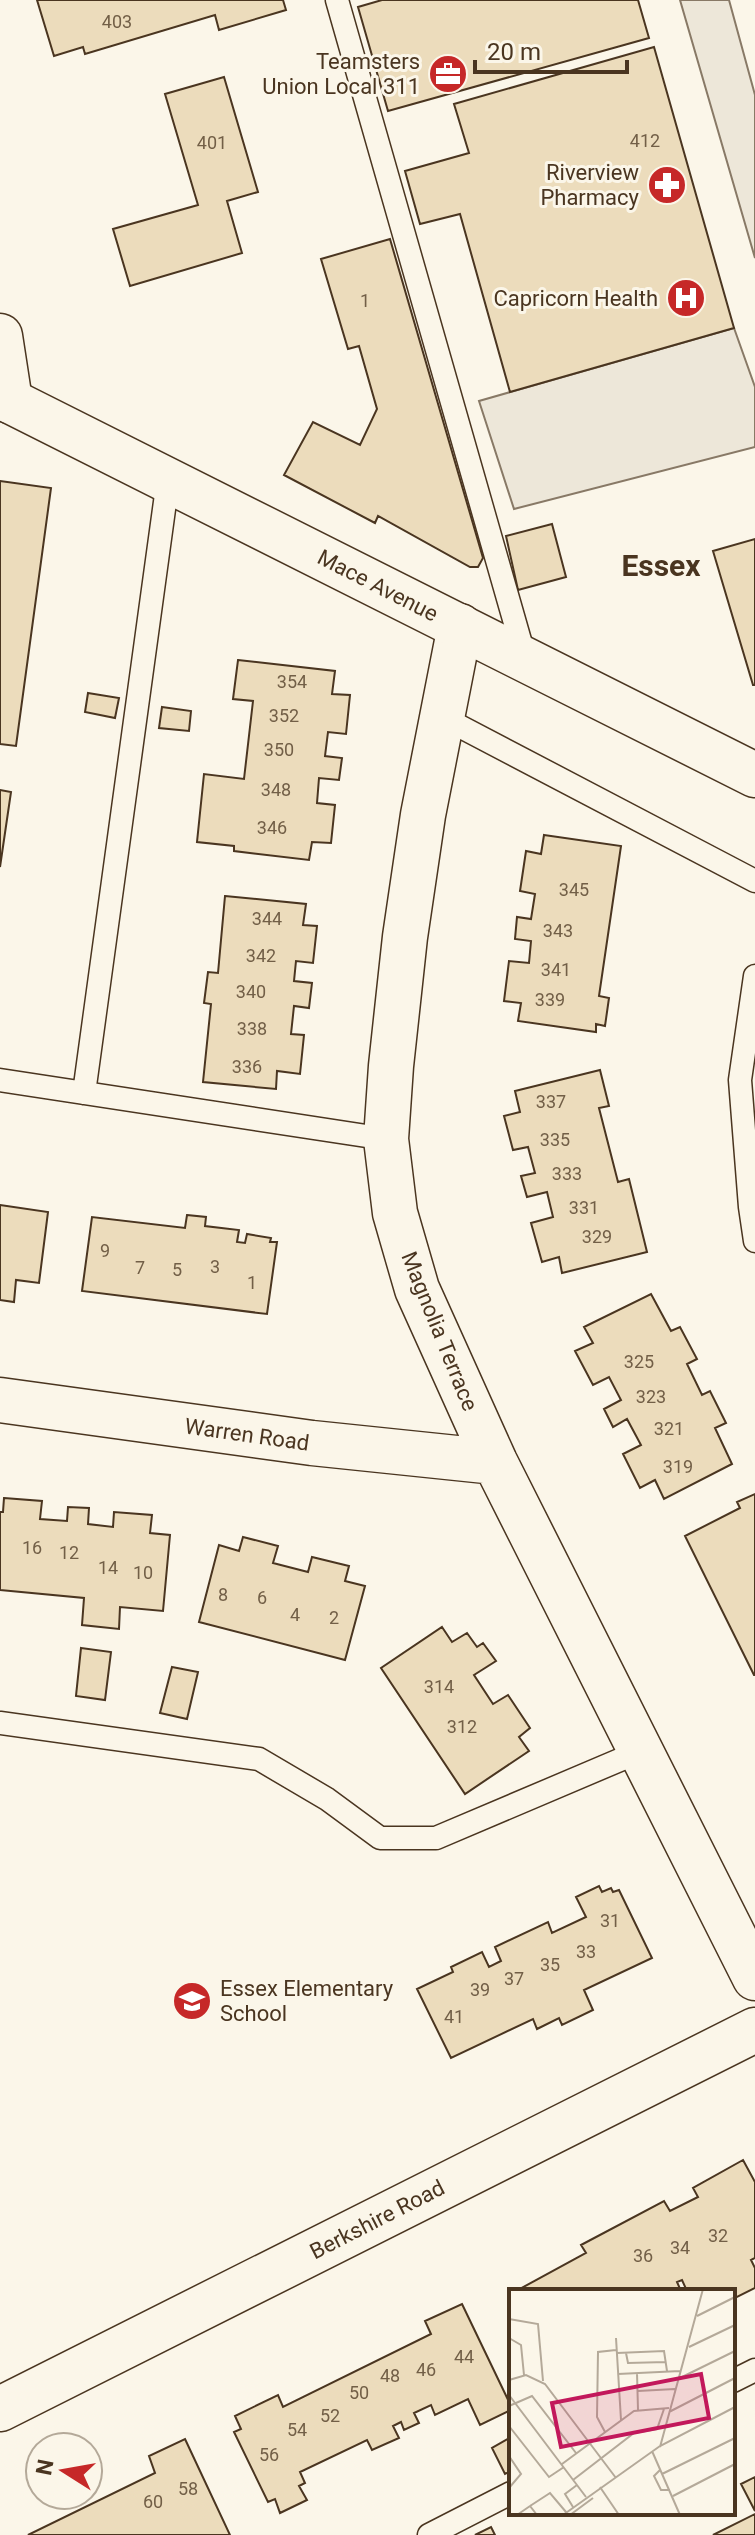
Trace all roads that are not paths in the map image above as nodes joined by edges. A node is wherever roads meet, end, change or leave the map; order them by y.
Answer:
1 (337, 0) edge
2 (0, 336) edge
3 (5, 398) edge
4 (168, 480) junction
5 (460, 626) junction
6 (525, 658) junction
7 (442, 717) junction
8 (755, 775) edge
9 (755, 881) edge
10 (755, 976) edge
11 (0, 1080) edge
12 (84, 1093) junction
13 (386, 1139) junction
14 (755, 1241) edge
15 (0, 1400) edge
16 (495, 1462) junction
17 (0, 1723) edge
18 (641, 1751) junction
19 (755, 1978) edge
20 (755, 2030) edge
21 (755, 2370) edge
22 (735, 2380) edge
23 (0, 2409) edge
24 (509, 2494) edge
25 (429, 2535) edge

1 - 6 lane
2 - 3 street
3 - 4 street, Mace Avenue
4 - 5 street, Mace Avenue
4 - 12 lane
5 - 6 street, Mace Avenue
5 - 7 street, Magnolia Terrace
6 - 8 street, Mace Avenue
7 - 9 lane
7 - 13 street, Magnolia Terrace
10 - 14 lane
11 - 12 lane
12 - 13 lane
13 - 16 street, Magnolia Terrace
15 - 16 street, Warren Road
16 - 18 street, Magnolia Terrace
17 - 18 lane
18 - 19 street, Magnolia Terrace
20 - 23 street, Berkshire Road
21 - 22 lane
24 - 25 lane

